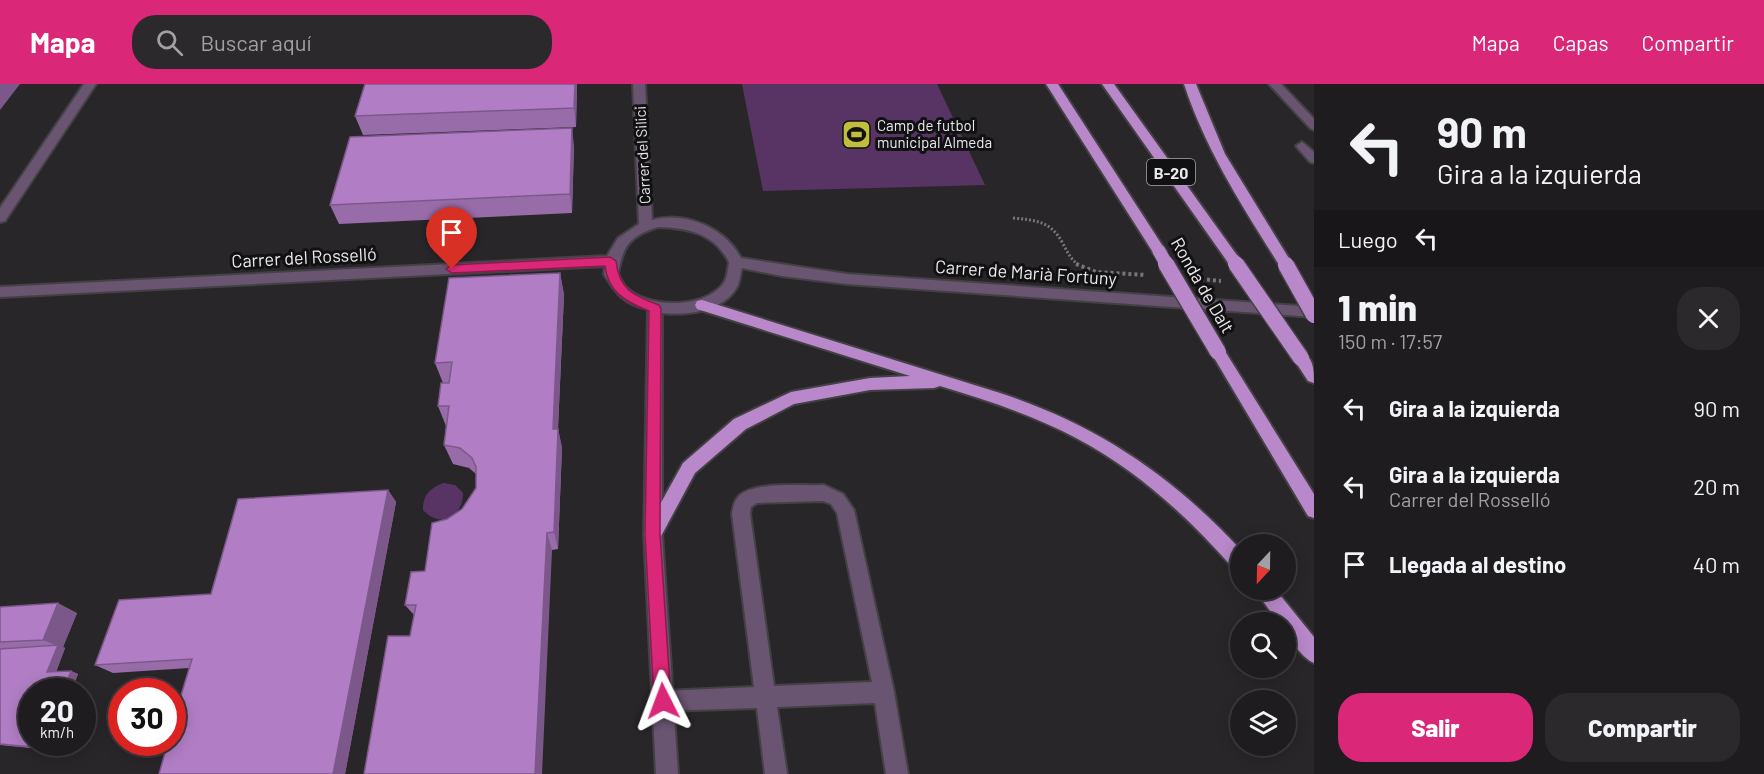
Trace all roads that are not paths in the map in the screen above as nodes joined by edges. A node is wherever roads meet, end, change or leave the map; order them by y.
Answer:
1 (90, 84) edge
2 (639, 84) edge
3 (1052, 84) edge
4 (1108, 84) edge
5 (1191, 84) edge
6 (1275, 84) edge
7 (1314, 126) edge
8 (1302, 146) dead end
9 (1314, 159) edge
10 (0, 218) edge
11 (646, 226) junction
12 (610, 261) junction
13 (736, 262) junction
14 (0, 292) edge
15 (702, 305) junction
16 (655, 309) junction
17 (1314, 314) edge
18 (1314, 377) edge
19 (947, 382) junction
20 (1314, 510) edge
21 (653, 534) junction
22 (1230, 551) edge
23 (1273, 600) edge
24 (1314, 653) edge
25 (884, 692) junction
26 (766, 698) junction
27 (663, 701) junction
28 (667, 774) edge
29 (776, 774) edge
30 (897, 774) edge

1 - 10 street
2 - 11 street, Carrer del Silici
3 - 20 highway, Ronda de Dalt / B-20, bridge
4 - 18 highway, Ronda de Dalt / B-20, bridge
5 - 17 highway, bridge
6 - 7 street
8 - 9 street
11 - 12 street
11 - 13 street
12 - 14 street, Carrer del Rosselló
12 - 16 street
13 - 15 street
13 - 17 street, Carrer de Marià Fortuny
15 - 16 street
15 - 19 highway
16 - 21 street
19 - 21 highway
19 - 22 highway
21 - 27 street
23 - 24 highway
25 - 26 street
25 - 26 street
25 - 30 street
26 - 27 street
26 - 29 street
27 - 28 street

